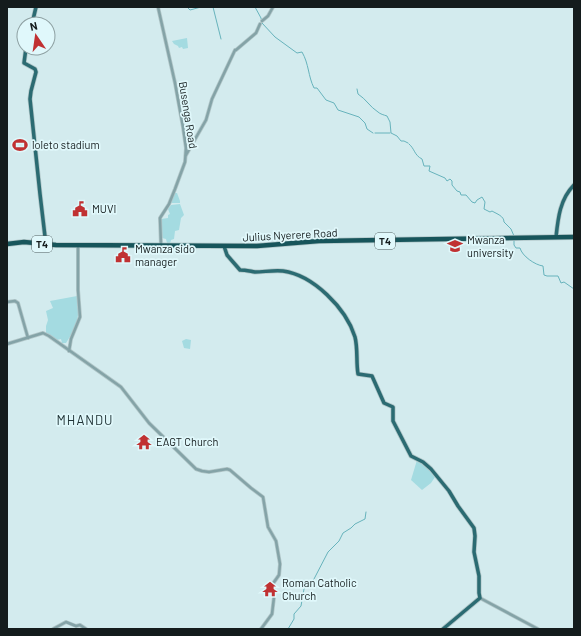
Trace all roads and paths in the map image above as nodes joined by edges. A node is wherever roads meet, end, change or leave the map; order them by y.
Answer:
1 (158, 7) edge
2 (273, 7) edge
3 (25, 56) edge
4 (186, 155) junction
5 (574, 185) edge
6 (556, 237) junction
7 (574, 237) edge
8 (7, 244) edge
9 (46, 245) junction
10 (78, 245) junction
11 (161, 246) junction
12 (224, 246) junction
13 (7, 302) edge
14 (28, 338) junction
15 (7, 344) edge
16 (69, 351) junction
17 (480, 598) junction
18 (53, 629) edge
19 (86, 629) edge
20 (261, 629) edge
21 (443, 629) edge
22 (538, 629) edge

1 - 4 street, Busenga Road
2 - 4 street
3 - 9 main road
4 - 11 street, Busenga Road
5 - 6 main road
6 - 7 highway, Julius Nyerere Road / T4
6 - 12 highway, Julius Nyerere Road / T4
8 - 9 highway, Julius Nyerere Road / T4
9 - 10 highway, Julius Nyerere Road / T4
10 - 11 highway, Julius Nyerere Road / T4
10 - 16 street
11 - 12 highway, Julius Nyerere Road / T4
12 - 17 main road
13 - 14 street
14 - 15 street
14 - 16 street
16 - 20 street
17 - 21 main road
17 - 22 street
18 - 19 street

